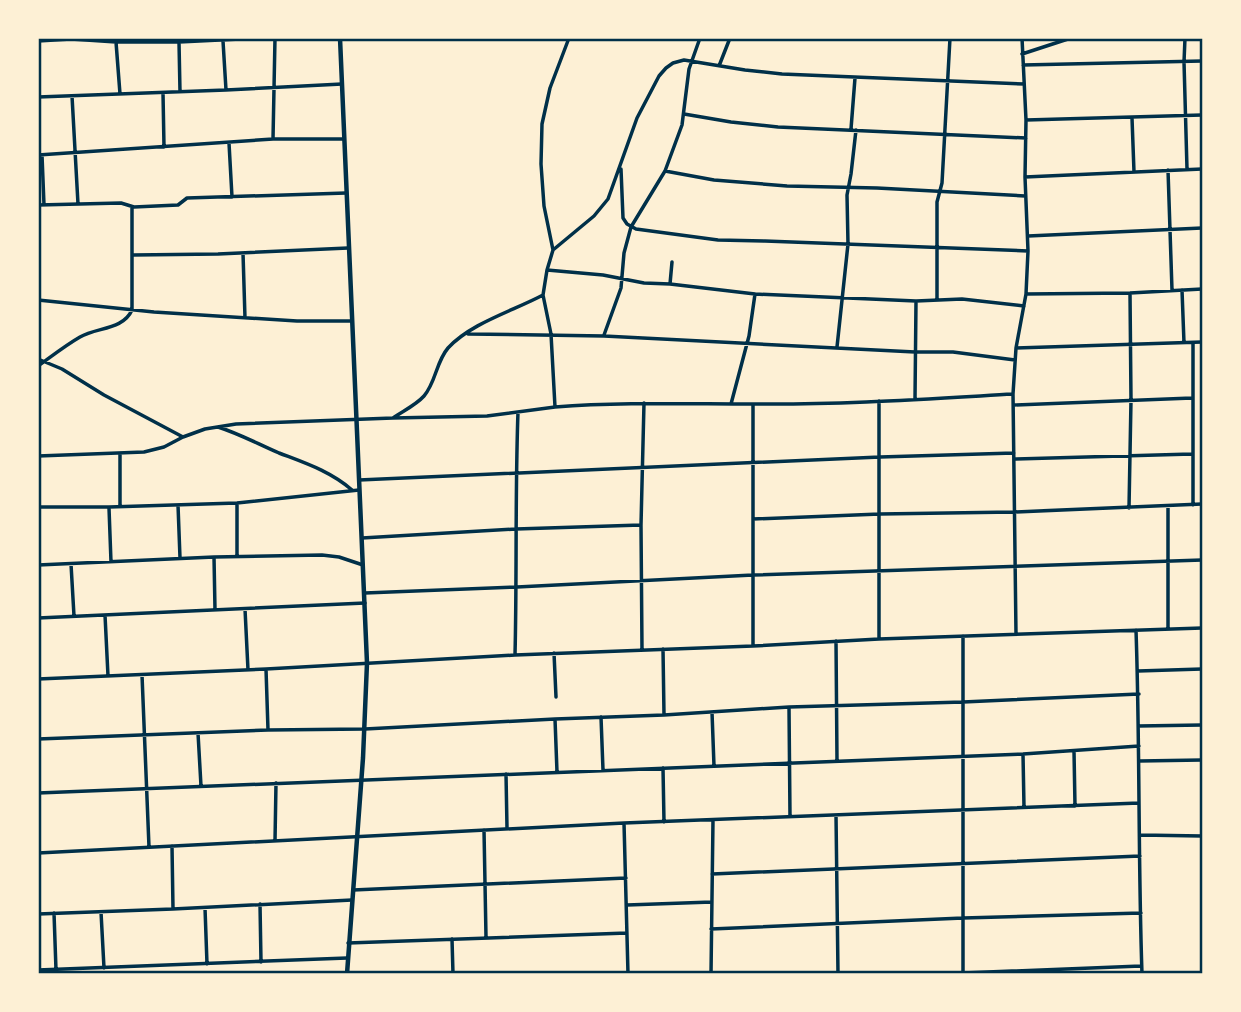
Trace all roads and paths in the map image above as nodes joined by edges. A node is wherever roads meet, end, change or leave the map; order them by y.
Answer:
1 (259, 38) edge
2 (275, 38) edge
3 (340, 38) edge
4 (569, 38) edge
5 (701, 38) edge
6 (730, 38) edge
7 (950, 38) edge
8 (1022, 38) edge
9 (1071, 38) edge
10 (1185, 38) edge
11 (71, 39) edge
12 (223, 39) edge
13 (38, 41) edge
14 (116, 42) junction
15 (179, 42) junction
16 (1022, 54) junction
17 (691, 61) junction
18 (1202, 61) edge
19 (1184, 62) junction
20 (1023, 65) junction
21 (719, 66) junction
22 (855, 78) junction
23 (948, 82) junction
24 (342, 84) junction
25 (1024, 84) junction
26 (274, 88) junction
27 (226, 90) junction
28 (180, 92) junction
29 (163, 93) junction
30 (120, 94) junction
31 (72, 96) junction
32 (38, 97) edge
33 (684, 114) junction
34 (1185, 115) junction
35 (1202, 115) edge
36 (1132, 118) junction
37 (1026, 120) junction
38 (853, 129) junction
39 (946, 133) junction
40 (1026, 138) junction
41 (273, 139) junction
42 (344, 139) junction
43 (229, 142) junction
44 (164, 147) junction
45 (75, 152) junction
46 (40, 155) edge
47 (621, 165) junction
48 (1187, 169) junction
49 (1202, 169) edge
50 (1168, 170) junction
51 (665, 171) junction
52 (1134, 172) junction
53 (1025, 177) junction
54 (848, 187) junction
55 (939, 192) junction
56 (346, 193) junction
57 (1026, 196) junction
58 (232, 197) junction
59 (78, 204) junction
60 (38, 205) edge
61 (44, 205) junction
62 (132, 207) junction
63 (631, 227) junction
64 (1202, 228) edge
65 (1171, 229) junction
66 (1028, 236) junction
67 (848, 244) junction
68 (936, 247) junction
69 (348, 248) junction
70 (553, 250) junction
71 (1028, 251) junction
72 (243, 253) junction
73 (133, 255) junction
74 (672, 262) dead end
75 (547, 270) junction
76 (623, 279) junction
77 (670, 284) junction
78 (1202, 289) edge
79 (1172, 290) junction
80 (1182, 290) junction
81 (1130, 293) junction
82 (755, 294) junction
83 (1026, 294) junction
84 (543, 295) junction
85 (842, 298) junction
86 (38, 300) edge
87 (937, 300) junction
88 (916, 301) junction
89 (1024, 306) junction
90 (132, 310) junction
91 (245, 318) junction
92 (351, 321) junction
93 (465, 334) junction
94 (551, 334) junction
95 (604, 336) junction
96 (747, 342) junction
97 (1202, 342) edge
98 (1184, 343) junction
99 (1193, 343) junction
100 (1131, 345) junction
101 (837, 347) junction
102 (1016, 348) junction
103 (915, 352) junction
104 (38, 359) edge
105 (1015, 360) junction
106 (46, 361) junction
107 (38, 366) edge
108 (1013, 394) junction
109 (1192, 398) junction
110 (915, 399) junction
111 (1131, 400) junction
112 (879, 401) junction
113 (644, 404) junction
114 (731, 404) junction
115 (753, 404) junction
116 (1014, 405) junction
117 (555, 407) junction
118 (518, 412) junction
119 (393, 418) junction
120 (355, 420) junction
121 (215, 426) junction
122 (183, 437) junction
123 (120, 454) junction
124 (1192, 454) junction
125 (1130, 455) junction
126 (38, 456) edge
127 (1014, 456) junction
128 (880, 457) junction
129 (753, 463) junction
130 (642, 468) junction
131 (516, 473) junction
132 (358, 480) junction
133 (352, 489) junction
134 (359, 490) junction
135 (237, 503) junction
136 (1202, 504) edge
137 (178, 505) junction
138 (1193, 505) junction
139 (1168, 506) junction
140 (38, 507) edge
141 (109, 507) junction
142 (120, 507) junction
143 (1129, 508) junction
144 (1014, 512) junction
145 (880, 514) junction
146 (753, 519) junction
147 (641, 525) junction
148 (516, 529) junction
149 (362, 538) junction
150 (237, 556) junction
151 (214, 557) junction
152 (180, 558) junction
153 (1202, 560) edge
154 (111, 562) junction
155 (1169, 562) junction
156 (71, 564) junction
157 (38, 565) edge
158 (363, 565) junction
159 (1014, 567) junction
160 (880, 570) junction
161 (753, 575) junction
162 (641, 580) junction
163 (517, 587) junction
164 (365, 593) junction
165 (365, 603) junction
166 (245, 609) junction
167 (215, 610) junction
168 (105, 614) junction
169 (74, 616) junction
170 (38, 618) edge
171 (1202, 628) edge
172 (1168, 629) junction
173 (1136, 631) junction
174 (1016, 634) junction
175 (963, 636) junction
176 (879, 639) junction
177 (836, 641) junction
178 (753, 646) junction
179 (663, 649) junction
180 (642, 650) junction
181 (554, 653) junction
182 (515, 655) junction
183 (367, 663) junction
184 (1202, 668) edge
185 (267, 669) junction
186 (248, 670) junction
187 (1138, 671) junction
188 (108, 676) junction
189 (142, 676) junction
190 (38, 679) edge
191 (1139, 694) junction
192 (556, 697) dead end
193 (963, 702) junction
194 (837, 706) junction
195 (789, 708) junction
196 (712, 712) junction
197 (664, 715) junction
198 (601, 717) junction
199 (555, 719) junction
200 (1202, 725) edge
201 (1139, 726) junction
202 (365, 729) junction
203 (268, 730) junction
204 (198, 733) junction
205 (145, 735) junction
206 (38, 739) edge
207 (1139, 746) junction
208 (1074, 751) junction
209 (1023, 754) junction
210 (963, 756) junction
211 (1202, 760) edge
212 (837, 761) junction
213 (1139, 761) junction
214 (789, 763) junction
215 (714, 766) junction
216 (663, 768) junction
217 (603, 770) junction
218 (556, 772) junction
219 (506, 775) junction
220 (361, 780) junction
221 (275, 783) junction
222 (201, 786) junction
223 (147, 789) junction
224 (38, 793) edge
225 (1139, 803) junction
226 (1075, 806) junction
227 (1024, 808) junction
228 (963, 810) junction
229 (836, 814) junction
230 (790, 817) junction
231 (713, 820) junction
232 (664, 822) junction
233 (625, 823) junction
234 (507, 829) junction
235 (484, 830) junction
236 (1140, 835) junction
237 (357, 836) junction
238 (1202, 836) edge
239 (275, 841) junction
240 (172, 846) junction
241 (149, 847) junction
242 (38, 853) edge
243 (1140, 856) junction
244 (962, 864) junction
245 (837, 869) junction
246 (712, 874) junction
247 (626, 878) junction
248 (486, 885) junction
249 (353, 890) junction
250 (352, 900) junction
251 (712, 902) junction
252 (260, 904) junction
253 (626, 905) junction
254 (205, 908) junction
255 (173, 909) junction
256 (101, 912) junction
257 (54, 913) junction
258 (1141, 913) junction
259 (38, 914) edge
260 (963, 918) junction
261 (837, 923) junction
262 (711, 929) junction
263 (627, 933) junction
264 (486, 937) junction
265 (452, 939) junction
266 (348, 943) junction
267 (348, 958) junction
268 (261, 962) junction
269 (207, 964) junction
270 (176, 965) junction
271 (1141, 966) junction
272 (104, 968) junction
273 (38, 970) edge
274 (56, 970) junction
275 (1073, 971) edge
276 (1023, 972) edge
277 (963, 973) edge
278 (176, 974) edge
279 (347, 974) edge
280 (453, 974) edge
281 (628, 974) edge
282 (711, 974) edge
283 (838, 974) edge
284 (938, 974) edge
285 (1142, 974) edge

1 - 12 street
2 - 26 street
3 - 24 street
4 - 70 street
5 - 17 street
6 - 21 street
7 - 23 street
8 - 16 street
9 - 16 street
10 - 19 street
11 - 13 street
11 - 14 street
12 - 15 street
12 - 27 street
14 - 15 street
14 - 30 street
15 - 28 street
16 - 20 street
17 - 21 street
17 - 33 street
17 - 47 street
18 - 19 street
19 - 20 street
19 - 34 street
20 - 25 street
21 - 22 street
22 - 23 street
22 - 38 street
23 - 25 street
23 - 39 street
24 - 26 street
24 - 42 street
25 - 37 street
26 - 27 street
26 - 41 street
27 - 28 street
28 - 29 street
29 - 30 street
29 - 44 street
30 - 31 street
31 - 32 street
31 - 45 street
33 - 38 street
33 - 51 street
34 - 35 street
34 - 36 street
34 - 48 street
36 - 37 street
36 - 52 street
37 - 40 street
38 - 39 street
38 - 54 street
39 - 40 street
39 - 55 street
40 - 53 street
41 - 42 street
41 - 43 street
42 - 56 street
43 - 44 street
43 - 58 street
44 - 45 street
45 - 46 street
45 - 59 street
46 - 61 street
47 - 63 street
47 - 70 street
48 - 49 street
48 - 50 street
50 - 52 street
50 - 65 street
51 - 54 street
51 - 63 street
52 - 53 street
53 - 57 street
54 - 55 street
54 - 67 street
55 - 57 street
55 - 68 street
56 - 58 street
56 - 69 street
57 - 66 street
58 - 62 street
59 - 61 street
59 - 62 street
60 - 61 street
62 - 73 street
63 - 67 street
63 - 76 street
64 - 65 street
65 - 66 street
65 - 79 street
66 - 71 street
67 - 68 street
67 - 85 street
68 - 71 street
68 - 87 street
69 - 72 street
69 - 92 street
70 - 75 street
71 - 83 street
72 - 73 street
72 - 91 street
73 - 90 street
74 - 77 street
75 - 76 street
75 - 84 street
76 - 77 street
76 - 95 street
77 - 82 street
78 - 80 street
79 - 80 street
79 - 81 street
80 - 98 street
81 - 83 street
81 - 100 street
82 - 85 street
82 - 96 street
83 - 89 street
84 - 93 street
84 - 94 street
85 - 88 street
85 - 101 street
86 - 90 street
87 - 88 street
87 - 89 street
88 - 103 street
89 - 102 street
90 - 91 street
90 - 106 street
91 - 92 street
92 - 120 street
93 - 94 street
93 - 119 street
94 - 95 street
94 - 117 street
95 - 96 street
96 - 101 street
96 - 114 street
97 - 99 street
98 - 99 street
98 - 100 street
99 - 109 street
100 - 102 street
100 - 111 street
101 - 103 street
102 - 105 street
103 - 105 street
103 - 110 street
104 - 106 street
105 - 108 street
106 - 107 street
106 - 122 street
108 - 110 street
108 - 116 street
109 - 111 street
109 - 124 street
110 - 112 street
111 - 116 street
111 - 125 street
112 - 115 street
112 - 128 street
113 - 114 street
113 - 117 street
113 - 130 street
114 - 115 street
115 - 129 street
116 - 127 street
117 - 118 street
118 - 119 street
118 - 131 street
119 - 120 street
120 - 121 street
120 - 132 street
121 - 122 street
121 - 133 street
122 - 123 street
123 - 126 street
123 - 142 street
124 - 125 street
124 - 138 street
125 - 127 street
125 - 143 street
127 - 128 street
127 - 144 street
128 - 129 street
128 - 145 street
129 - 130 street
129 - 146 street
130 - 131 street
130 - 147 street
131 - 132 street
131 - 148 street
132 - 134 street
133 - 134 street
133 - 135 street
134 - 149 street
135 - 137 street
135 - 150 street
136 - 138 street
137 - 142 street
137 - 152 street
138 - 139 street
139 - 143 street
139 - 155 street
140 - 141 street
141 - 142 street
141 - 154 street
143 - 144 street
144 - 145 street
144 - 159 street
145 - 146 street
145 - 160 street
146 - 161 street
147 - 148 street
147 - 162 street
148 - 149 street
148 - 163 street
149 - 158 street
150 - 151 street
150 - 158 street
151 - 152 street
151 - 167 street
152 - 154 street
153 - 155 street
154 - 156 street
155 - 159 street
155 - 172 street
156 - 157 street
156 - 169 street
158 - 164 street
159 - 160 street
159 - 174 street
160 - 161 street
160 - 176 street
161 - 162 street
161 - 178 street
162 - 163 street
162 - 180 street
163 - 164 street
163 - 182 street
164 - 165 street
165 - 166 street
165 - 183 street
166 - 167 street
166 - 186 street
167 - 168 street
168 - 169 street
168 - 188 street
169 - 170 street
171 - 172 street
172 - 173 street
173 - 174 street
173 - 187 street
174 - 175 street
175 - 176 street
175 - 193 street
176 - 177 street
177 - 178 street
177 - 194 street
178 - 179 street
179 - 180 street
179 - 197 street
180 - 181 street
181 - 182 street
181 - 192 street
182 - 183 street
183 - 185 street
183 - 202 street
184 - 187 street
185 - 186 street
185 - 203 street
186 - 189 street
187 - 191 street
188 - 189 street
188 - 190 street
189 - 205 street
191 - 193 street
191 - 201 street
193 - 194 street
193 - 210 street
194 - 195 street
194 - 212 street
195 - 196 street
195 - 214 street
196 - 197 street
196 - 215 street
197 - 198 street
198 - 199 street
198 - 217 street
199 - 202 street
199 - 218 street
200 - 201 street
201 - 207 street
202 - 203 street
202 - 220 street
203 - 204 street
204 - 205 street
204 - 222 street
205 - 206 street
205 - 223 street
207 - 208 street
207 - 213 street
208 - 209 street
208 - 226 street
209 - 210 street
209 - 227 street
210 - 212 street
210 - 228 street
211 - 213 street
212 - 214 street
213 - 225 street
214 - 215 street
214 - 230 street
215 - 216 street
216 - 217 street
216 - 232 street
217 - 218 street
218 - 219 street
219 - 220 street
219 - 234 street
220 - 221 street
220 - 237 street
221 - 222 street
221 - 239 street
222 - 223 street
223 - 224 street
223 - 241 street
225 - 226 street
225 - 236 street
226 - 227 street
227 - 228 street
228 - 229 street
228 - 244 street
229 - 230 street
229 - 245 street
230 - 231 street
231 - 232 street
231 - 246 street
232 - 233 street
233 - 234 street
233 - 247 street
234 - 235 street
235 - 237 street
235 - 248 street
236 - 238 street
236 - 243 street
237 - 239 street
237 - 249 street
239 - 240 street
240 - 241 street
240 - 255 street
241 - 242 street
243 - 244 street
243 - 258 street
244 - 245 street
244 - 260 street
245 - 246 street
245 - 261 street
246 - 251 street
247 - 248 street
247 - 253 street
248 - 249 street
248 - 264 street
249 - 250 street
250 - 252 street
250 - 266 street
251 - 253 street
251 - 262 street
252 - 254 street
252 - 268 street
253 - 263 street
254 - 255 street
254 - 269 street
255 - 256 street
256 - 257 street
256 - 272 street
257 - 259 street
257 - 274 street
258 - 260 street
258 - 271 street
260 - 261 street
260 - 277 street
261 - 262 street
261 - 283 street
262 - 282 street
263 - 264 street
263 - 281 street
264 - 265 street
265 - 266 street
265 - 280 street
266 - 267 street
267 - 268 street
267 - 279 street
268 - 269 street
269 - 270 street
270 - 272 street
270 - 278 street
271 - 275 street
271 - 285 street
272 - 274 street
273 - 274 street
275 - 276 street
276 - 277 street
277 - 284 street

